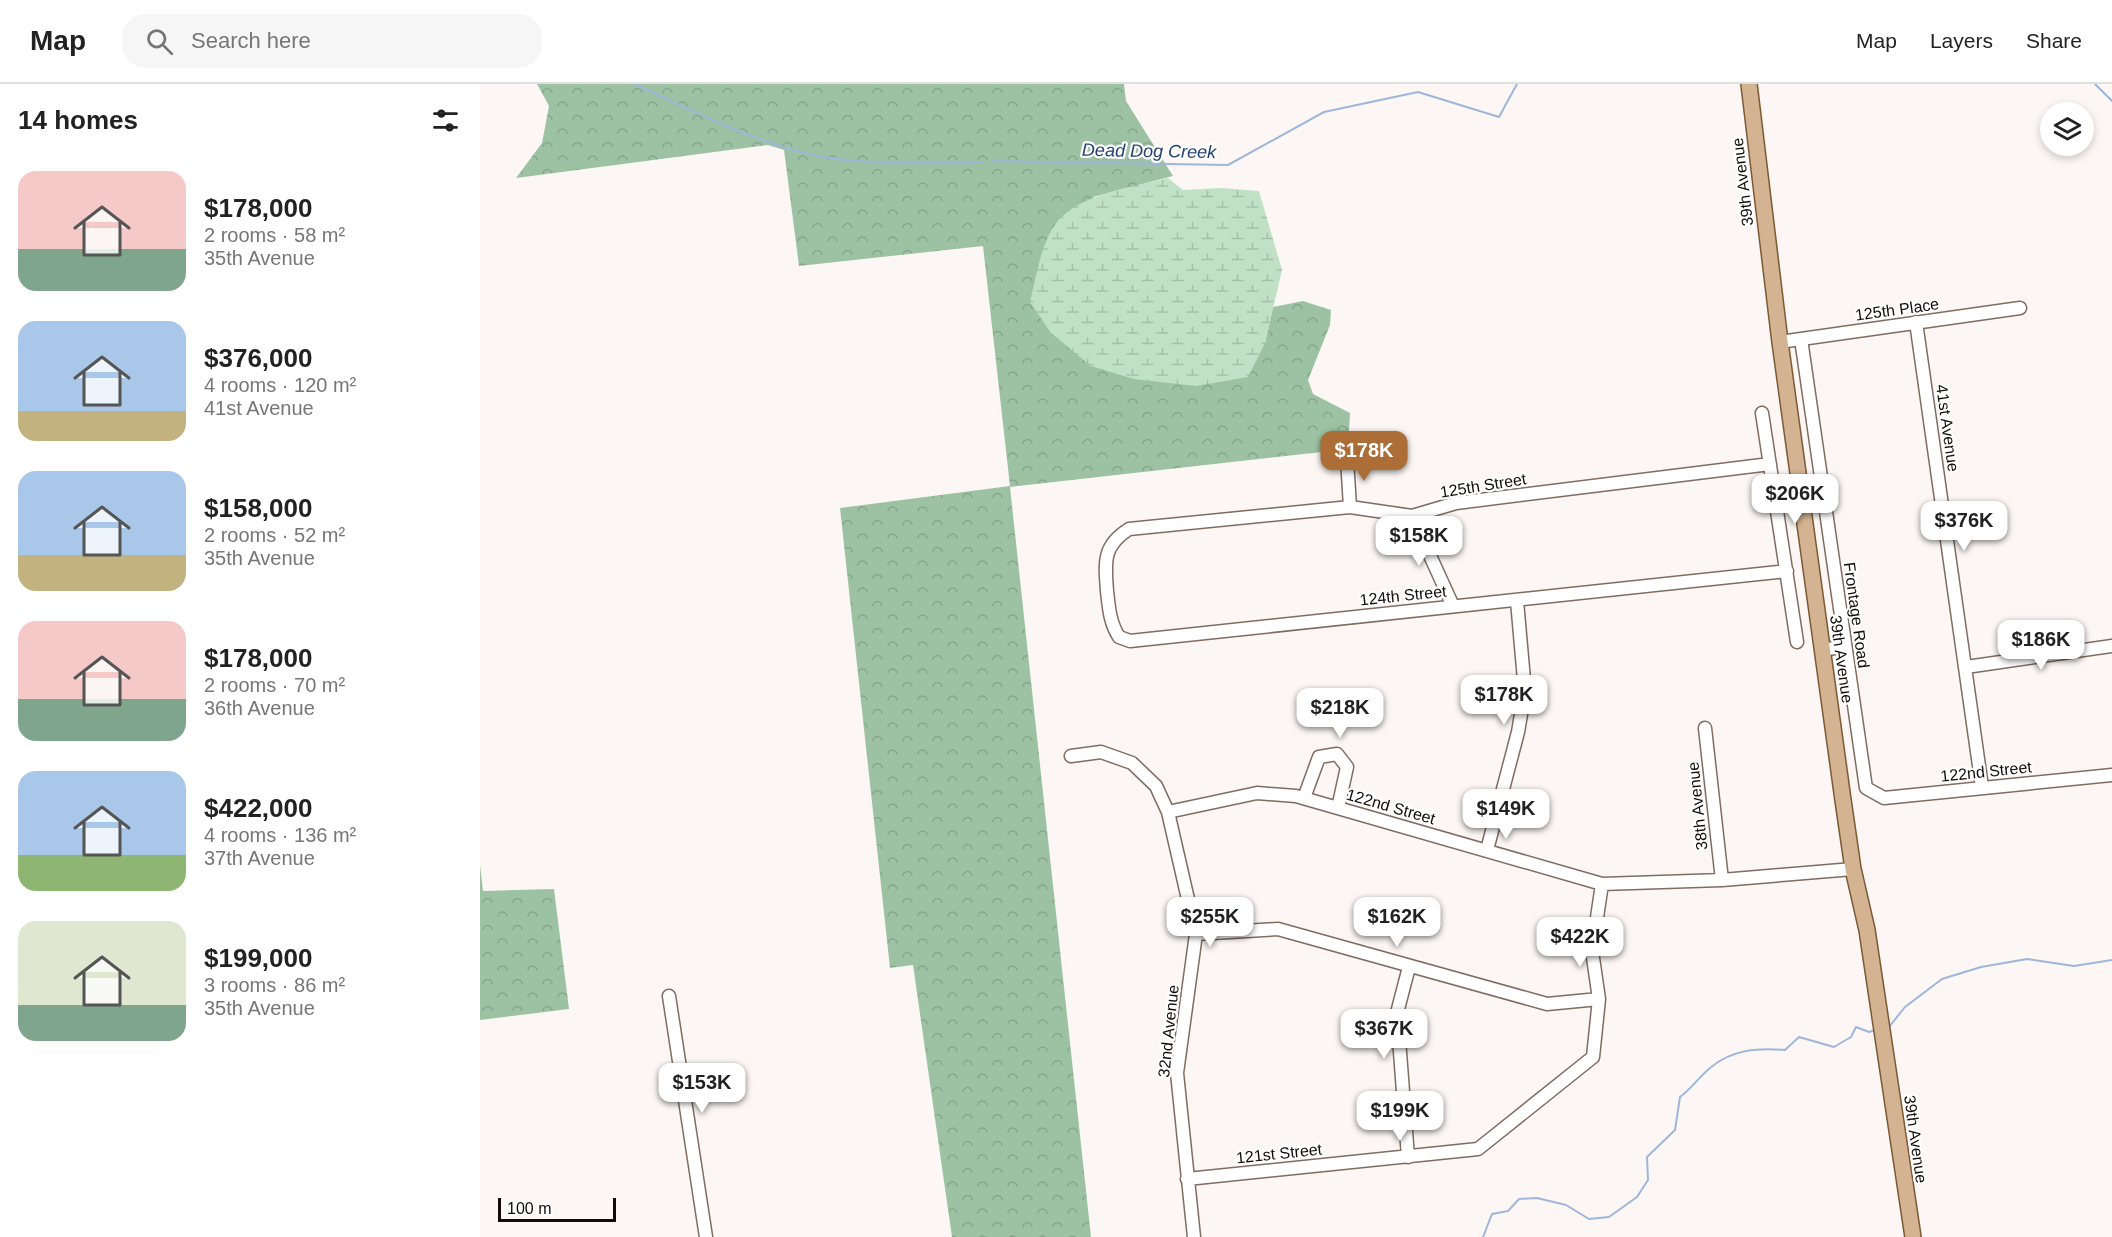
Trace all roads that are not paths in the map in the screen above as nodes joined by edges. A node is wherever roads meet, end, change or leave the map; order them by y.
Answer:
1 (1749, 84) edge
2 (2020, 308) dead end
3 (1916, 322) junction
4 (1801, 339) junction
5 (1780, 342) junction
6 (1762, 413) dead end
7 (1347, 459) dead end
8 (1770, 464) junction
9 (1801, 495) junction
10 (1775, 498) junction
11 (1350, 507) junction
12 (1412, 516) junction
13 (1787, 571) junction
14 (1517, 601) junction
15 (1453, 606) junction
16 (1130, 641) joint
17 (1797, 642) dead end
18 (1845, 646) junction
19 (2112, 646) edge
20 (1823, 650) junction
21 (1966, 667) junction
22 (1705, 728) dead end
23 (1071, 756) dead end
24 (2112, 775) edge
25 (1982, 787) junction
26 (1866, 788) joint
27 (1304, 798) junction
28 (1338, 808) junction
29 (1168, 812) junction
30 (1487, 850) junction
31 (1853, 869) junction
32 (1722, 880) junction
33 (1602, 884) junction
34 (1196, 934) junction
35 (1409, 967) junction
36 (669, 996) dead end
37 (1599, 999) junction
38 (1408, 1157) junction
39 (1187, 1179) junction
40 (706, 1237) edge
41 (1194, 1237) edge
42 (1913, 1237) edge

1 - 5 main road, 39th Avenue
2 - 3 street, 125th Place
3 - 4 street, 125th Place
3 - 21 street, 41st Avenue
4 - 5 street, 125th Place
4 - 18 street, Frontage Road
5 - 9 main road, 39th Avenue
6 - 8 street
7 - 11 street
8 - 10 street
8 - 12 street, 125th Street
9 - 10 street
9 - 20 main road, 39th Avenue
10 - 13 street
11 - 12 street, 125th Street
11 - 16 street, 125th Street
12 - 15 street
13 - 14 street, 124th Street
13 - 17 street
14 - 15 street, 124th Street
14 - 30 street
15 - 16 street, 124th Street
18 - 20 street
18 - 26 street, Frontage Road
19 - 21 street
20 - 31 main road, 39th Avenue
21 - 25 street, 41st Avenue
22 - 32 street, 38th Avenue
23 - 29 street, 32nd Avenue
24 - 25 street, 122nd Street
25 - 26 street, 122nd Street
27 - 28 street, 122nd Street
27 - 28 street
27 - 29 street, 122nd Street
28 - 30 street, 122nd Street
29 - 34 street, 32nd Avenue
30 - 33 street, 122nd Street
31 - 32 street, 122nd Street
31 - 42 main road, 39th Avenue
32 - 33 street, 122nd Street
33 - 37 street
34 - 35 street
34 - 39 street, 32nd Avenue
35 - 37 street
35 - 38 street
36 - 40 street
37 - 38 street, 121st Street
38 - 39 street, 121st Street
39 - 41 street, 32nd Avenue

